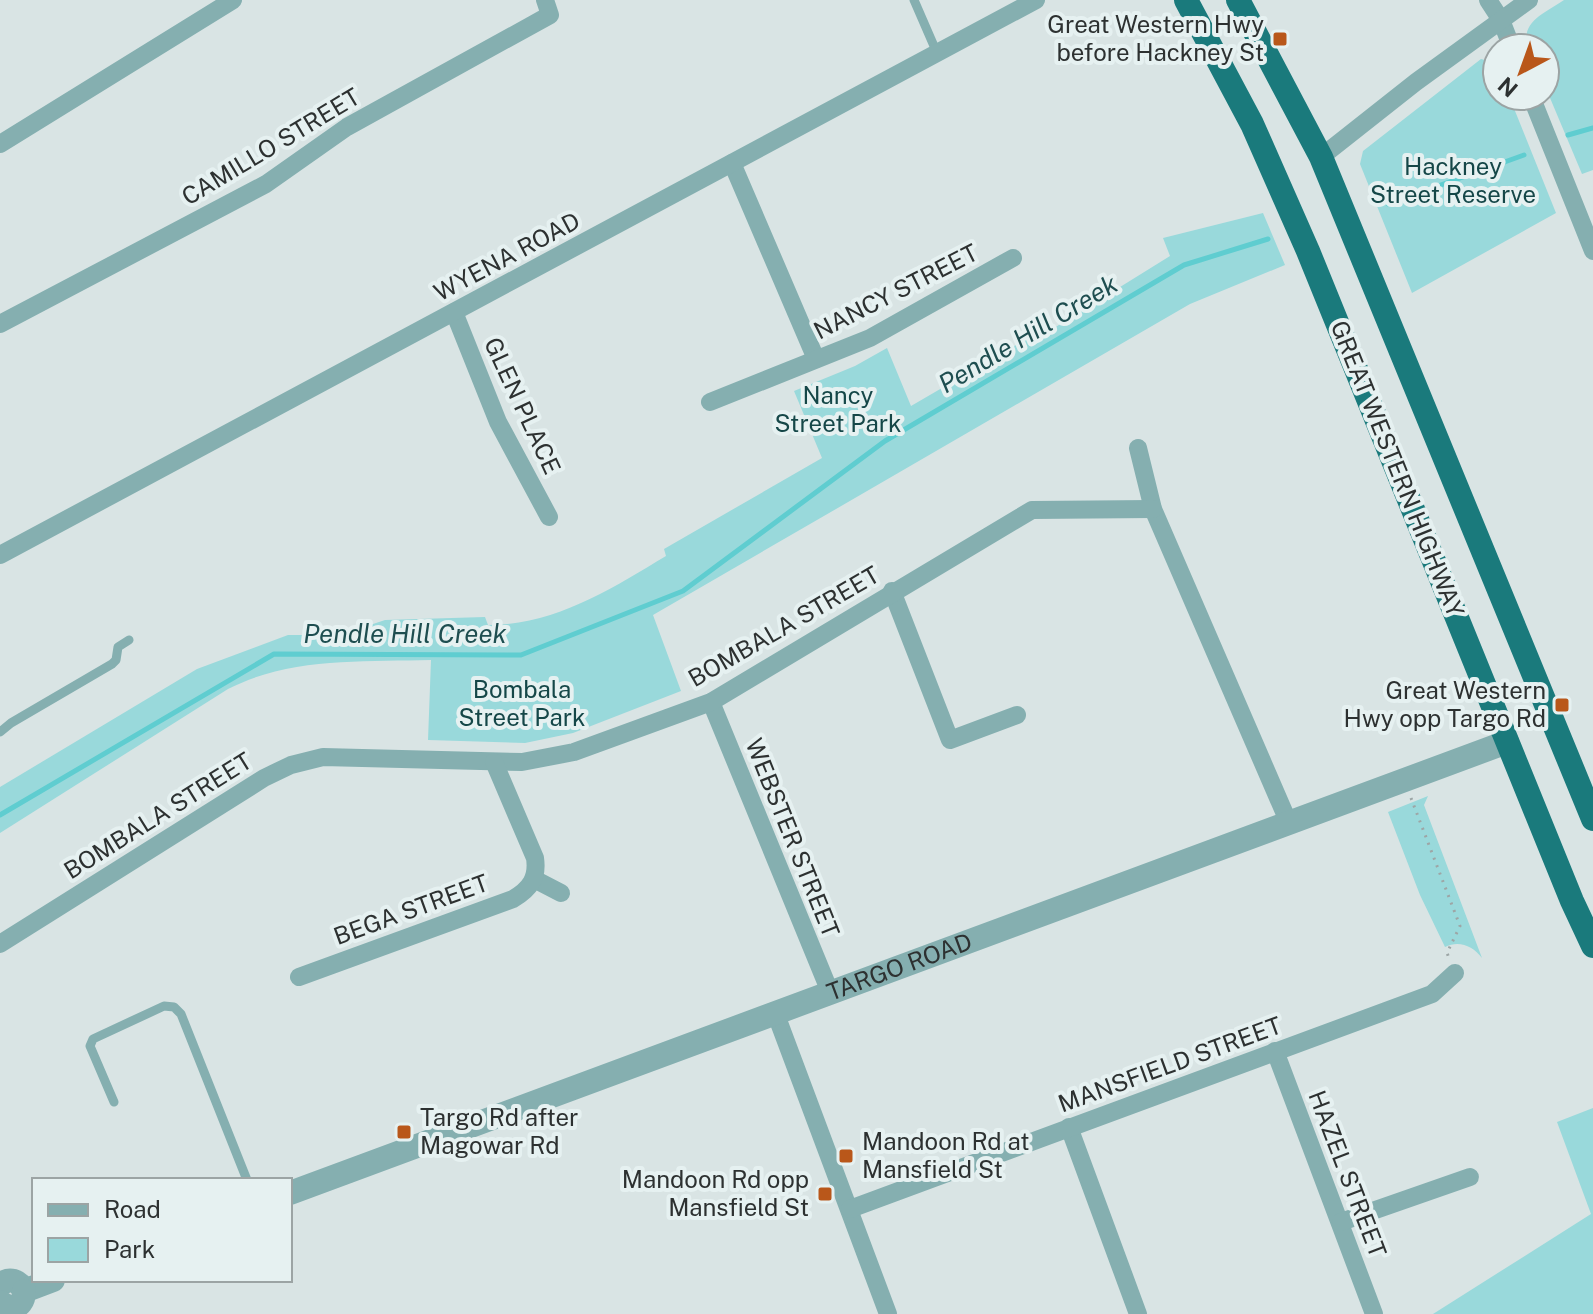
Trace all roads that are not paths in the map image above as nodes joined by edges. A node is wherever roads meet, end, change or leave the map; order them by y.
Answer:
1 (233, 0) edge
2 (545, 0) edge
3 (914, 0) edge
4 (1036, 0) edge
5 (1186, 0) edge
6 (1238, 0) edge
7 (1488, 0) edge
8 (1529, 0) edge
9 (1501, 20) junction
10 (1506, 32) edge
11 (937, 53) junction
12 (1537, 112) edge
13 (0, 144) edge
14 (1321, 157) junction
15 (732, 163) junction
16 (1593, 251) edge
17 (1013, 258) dead end
18 (454, 312) junction
19 (0, 324) edge
20 (816, 359) junction
21 (710, 402) dead end
22 (1138, 448) dead end
23 (1153, 509) junction
24 (549, 517) dead end
25 (0, 555) edge
26 (892, 591) junction
27 (129, 640) dead end
28 (711, 702) junction
29 (1017, 715) dead end
30 (0, 732) edge
31 (1507, 742) junction
32 (494, 762) junction
33 (1593, 819) edge
34 (1288, 821) junction
35 (534, 879) junction
36 (561, 893) dead end
37 (0, 944) edge
38 (1593, 946) edge
39 (1455, 973) road end
40 (299, 977) dead end
41 (830, 992) junction
42 (775, 1012) junction
43 (1275, 1051) junction
44 (114, 1102) dead end
45 (1069, 1127) junction
46 (1470, 1177) dead end
47 (246, 1178) edge
48 (292, 1192) edge
49 (850, 1209) junction
50 (1341, 1222) junction
51 (46, 1282) edge
52 (9, 1293) edge
53 (888, 1314) edge
54 (1138, 1314) edge
55 (1374, 1314) edge

1 - 13 street
2 - 19 street, CAMILLO STREET
3 - 11 lane
4 - 11 street, WYENA ROAD
5 - 31 highway, GREAT WESTERN HIGHWAY
6 - 14 highway, GREAT WESTERN HIGHWAY
7 - 9 street
8 - 9 street
9 - 10 street
9 - 14 street
11 - 15 street, WYENA ROAD
12 - 16 street
14 - 33 highway, GREAT WESTERN HIGHWAY
15 - 18 street, WYENA ROAD
15 - 20 street
17 - 20 street, NANCY STREET
18 - 24 street, GLEN PLACE
18 - 25 street, WYENA ROAD
20 - 21 street, NANCY STREET
22 - 23 street
23 - 26 street, BOMBALA STREET
23 - 34 street
26 - 28 street, BOMBALA STREET
26 - 29 street
27 - 30 lane
28 - 32 street, BOMBALA STREET
28 - 41 street, WEBSTER STREET
31 - 34 street, TARGO ROAD
31 - 38 highway, GREAT WESTERN HIGHWAY
32 - 35 street
32 - 37 street, BOMBALA STREET
34 - 41 street, TARGO ROAD
35 - 36 street
35 - 40 street, BEGA STREET
39 - 43 street, MANSFIELD STREET
41 - 42 street, TARGO ROAD
42 - 48 street, TARGO ROAD
42 - 49 street
43 - 45 street, MANSFIELD STREET
43 - 50 street, HAZEL STREET
44 - 47 lane
45 - 49 street, MANSFIELD STREET
45 - 54 street
46 - 50 street
49 - 53 street
50 - 55 street, HAZEL STREET
51 - 52 street

